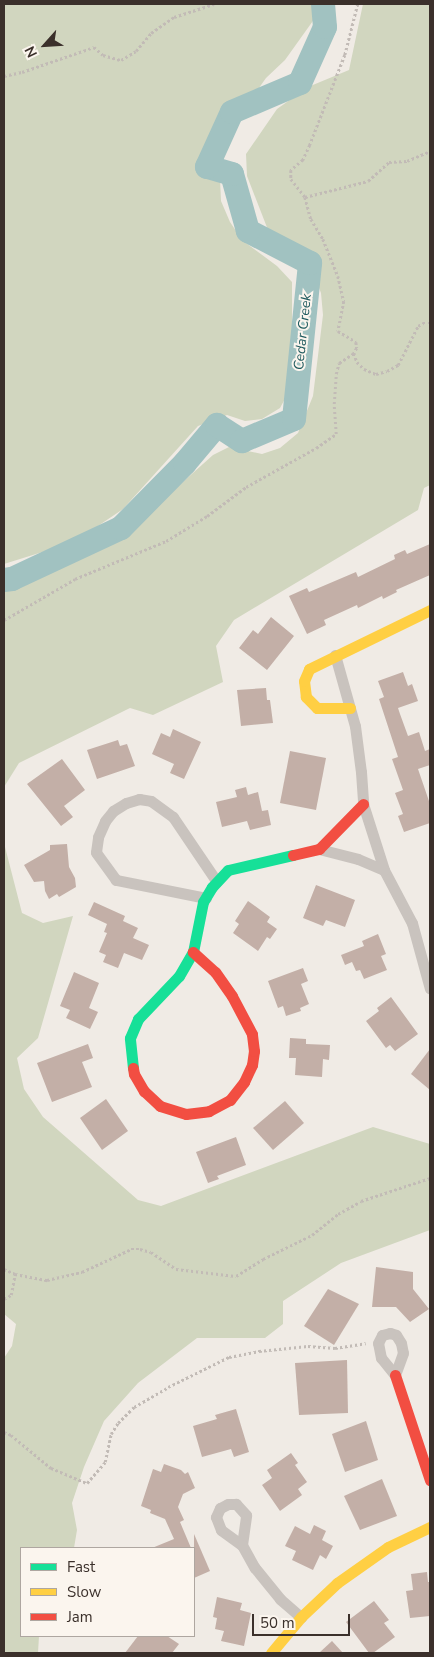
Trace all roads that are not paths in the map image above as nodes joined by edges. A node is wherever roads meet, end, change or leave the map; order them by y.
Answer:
1 (430, 610) edge
2 (335, 655) junction
3 (350, 708) junction
4 (363, 804) junction
5 (319, 849) junction
6 (384, 870) junction
7 (217, 882) junction
8 (206, 898) junction
9 (193, 952) junction
10 (430, 989) edge
11 (395, 1375) junction
12 (430, 1480) edge
13 (430, 1527) edge
14 (242, 1544) dead end
15 (301, 1617) junction
16 (271, 1653) edge

1 - 2 street
2 - 3 street
2 - 3 street
3 - 4 street
4 - 5 street
4 - 6 street
5 - 6 street
5 - 7 street
6 - 10 street
7 - 8 street
7 - 8 street
8 - 9 street
9 - 9 street
11 - 11 street
11 - 12 street
13 - 15 street
14 - 15 street
15 - 16 street

